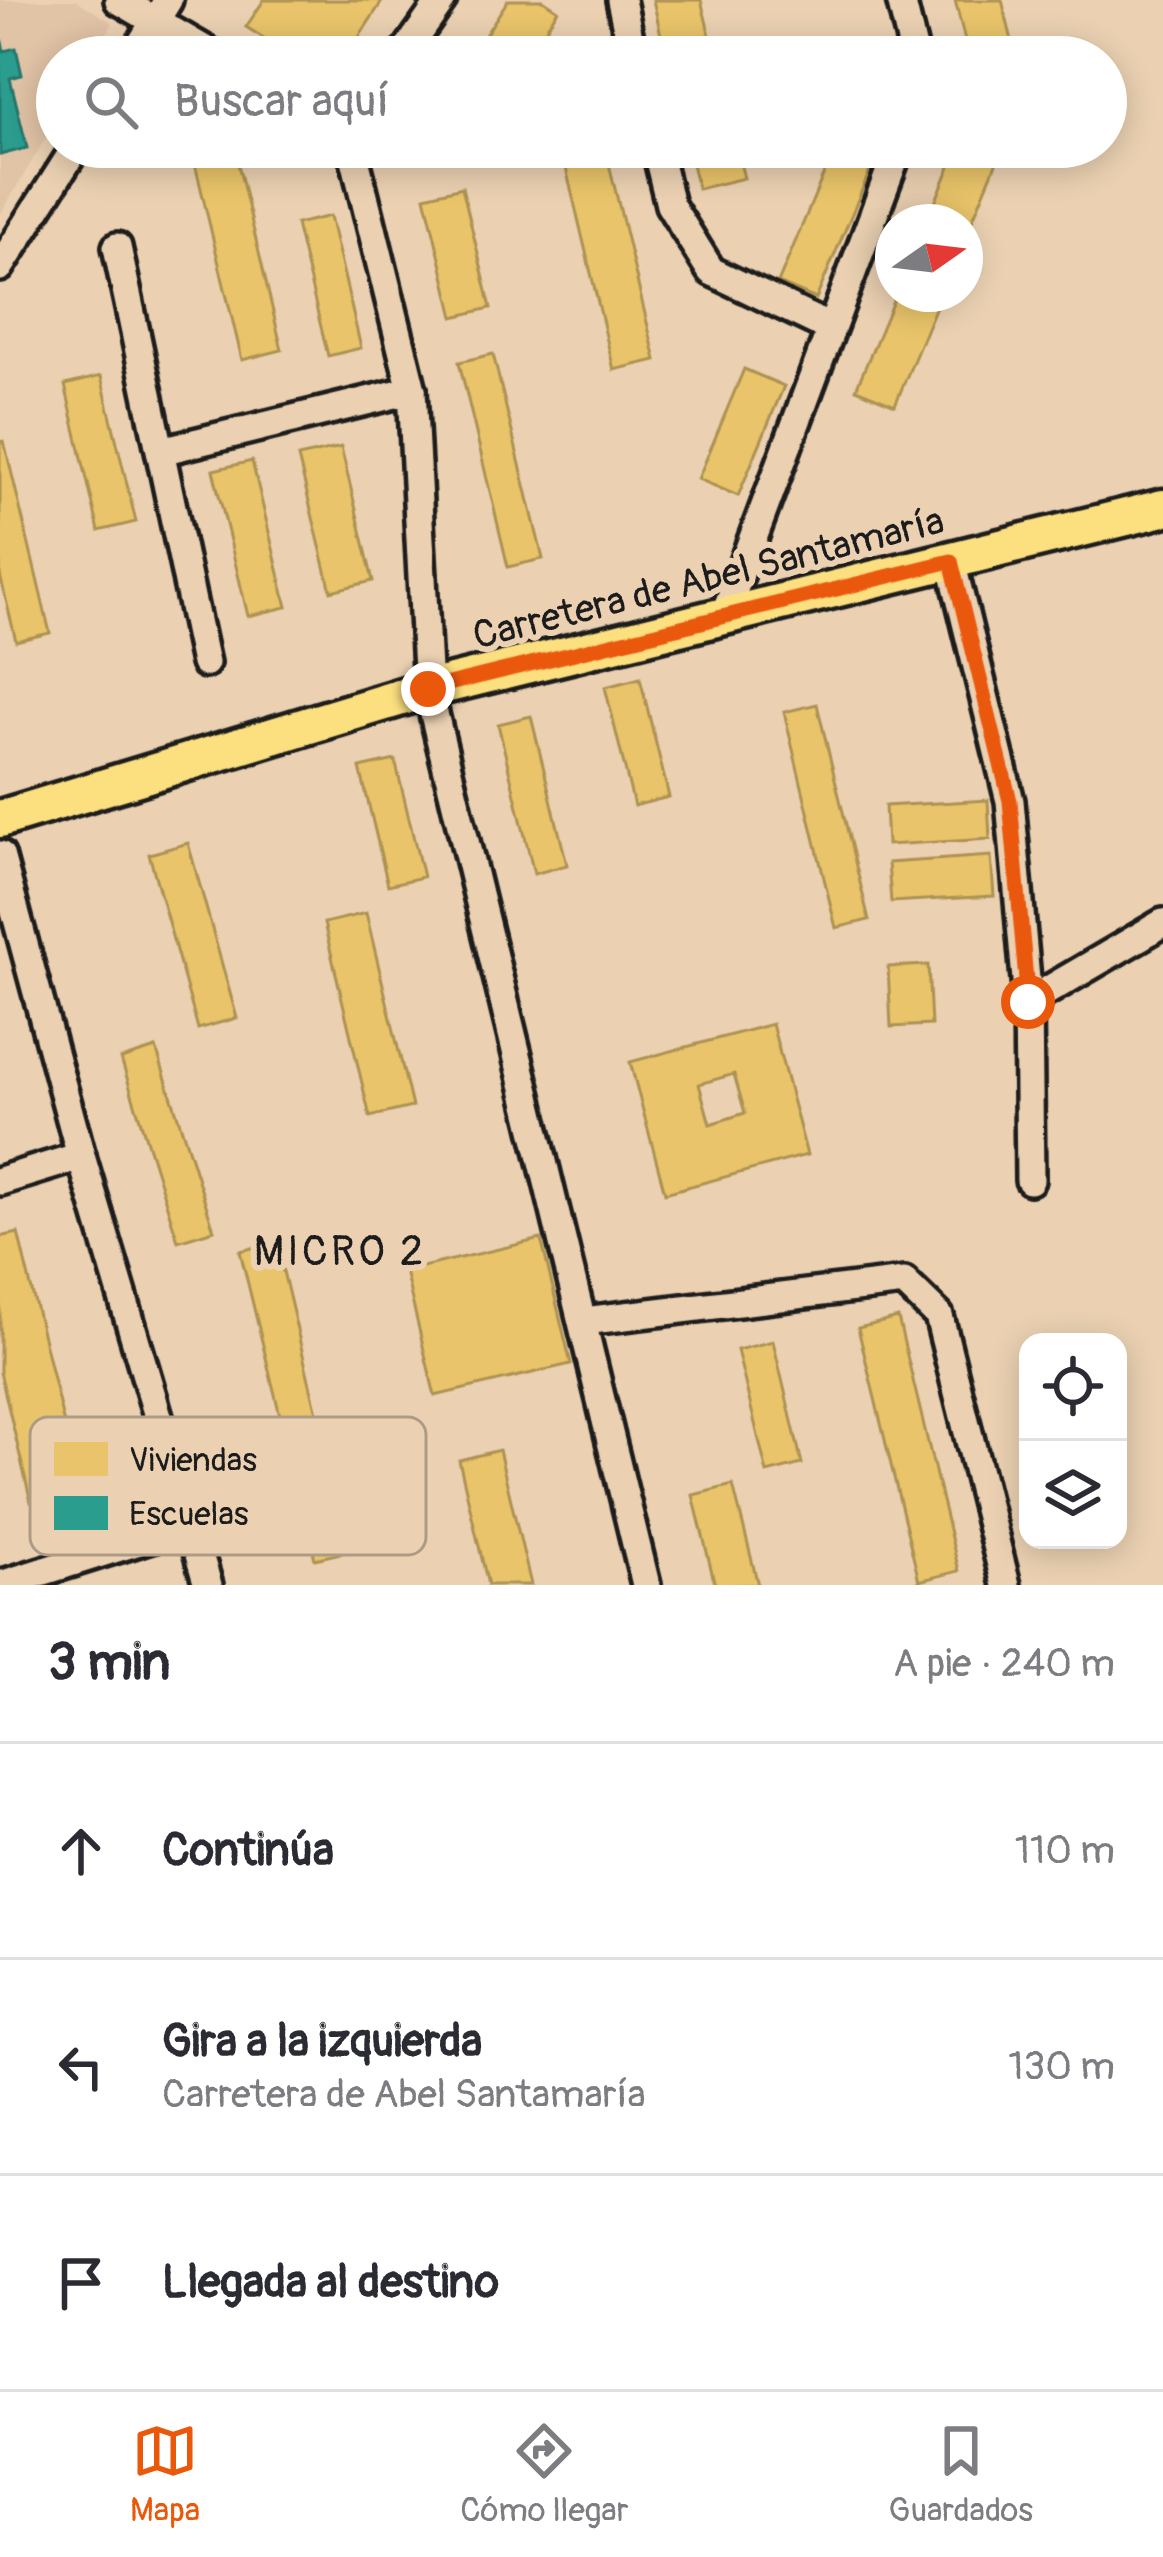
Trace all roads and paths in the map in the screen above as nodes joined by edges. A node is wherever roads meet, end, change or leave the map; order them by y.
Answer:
1 (119, 0) edge
2 (442, 0) edge
3 (620, 0) edge
4 (901, 0) edge
5 (162, 11) edge
6 (192, 36) edge
7 (417, 36) edge
8 (628, 36) edge
9 (910, 36) edge
10 (63, 168) edge
11 (357, 168) edge
12 (661, 168) edge
13 (891, 168) edge
14 (117, 247) dead end
15 (0, 267) edge
16 (830, 328) junction
17 (412, 390) junction
18 (160, 451) junction
19 (1163, 508) edge
20 (951, 561) junction
21 (724, 616) junction
22 (206, 663) dead end
23 (428, 689) junction
24 (0, 819) edge
25 (0, 855) edge
26 (1163, 923) edge
27 (1028, 1002) junction
28 (81, 1156) junction
29 (1030, 1180) dead end
30 (0, 1181) edge
31 (584, 1321) junction
32 (158, 1417) edge
33 (95, 1555) edge
34 (199, 1555) edge
35 (0, 1585) edge
36 (208, 1585) edge
37 (646, 1585) edge
38 (1006, 1585) edge

1 - 5 street
2 - 7 street
3 - 8 street
4 - 9 street
5 - 6 street
10 - 15 street
11 - 17 street
12 - 16 street
13 - 16 street
14 - 18 street
16 - 21 street
17 - 18 street
17 - 23 street
18 - 22 street
19 - 20 main road, Carretera de Abel Santamaría
20 - 21 main road, Carretera de Abel Santamaría
20 - 27 street
21 - 23 main road, Carretera de Abel Santamaría
23 - 24 main road, Carretera de Abel Santamaría
23 - 31 street
25 - 28 street
26 - 27 street
27 - 29 street
28 - 30 street
28 - 32 street
31 - 37 street
31 - 38 street
33 - 35 street
34 - 36 street

